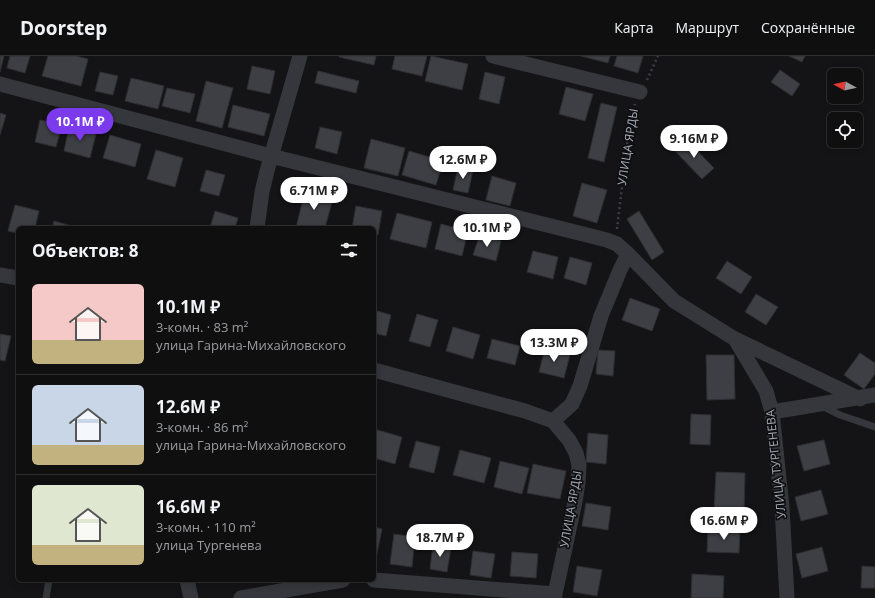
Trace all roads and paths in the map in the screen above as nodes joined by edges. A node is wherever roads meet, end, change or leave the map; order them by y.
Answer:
1 (300, 56) edge
2 (493, 56) edge
3 (658, 56) edge
4 (0, 84) edge
5 (640, 92) junction
6 (271, 156) junction
7 (257, 226) edge
8 (617, 244) junction
9 (628, 254) junction
10 (0, 275) edge
11 (16, 278) edge
12 (735, 339) junction
13 (376, 371) edge
14 (868, 397) edge
15 (820, 405) junction
16 (772, 412) junction
17 (553, 421) junction
18 (875, 427) edge
19 (376, 580) edge
20 (49, 582) edge
21 (187, 582) edge
22 (332, 582) edge
23 (555, 596) edge
24 (46, 598) edge
25 (191, 598) edge
26 (241, 598) edge
27 (787, 598) edge

1 - 6 street
2 - 5 street
3 - 5 path, УЛИЦА ЯРДЫ
4 - 6 street
5 - 8 path, УЛИЦА ЯРДЫ
6 - 7 street
6 - 8 street
8 - 9 street
9 - 12 street
9 - 17 street
10 - 11 street
12 - 14 street
12 - 16 street, УЛИЦА ТУРГЕНЕВА
13 - 17 street
14 - 15 street
15 - 16 street
15 - 18 lane
16 - 27 street, УЛИЦА ТУРГЕНЕВА
17 - 23 street, УЛИЦА ЯРДЫ
19 - 23 street
20 - 24 lane
21 - 25 street
22 - 26 street

